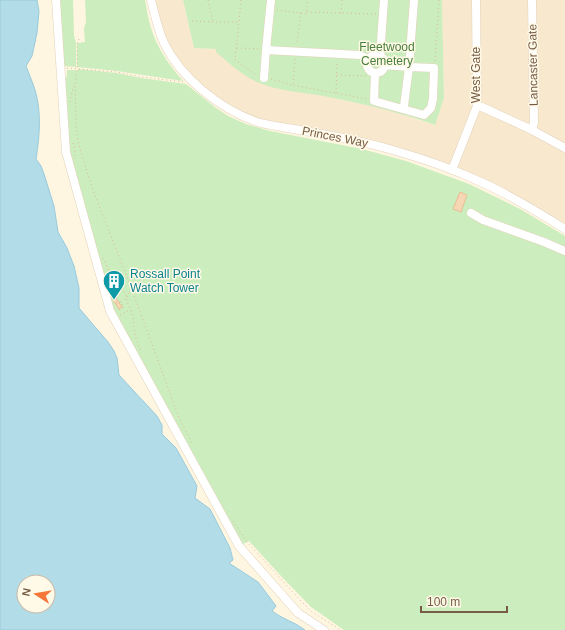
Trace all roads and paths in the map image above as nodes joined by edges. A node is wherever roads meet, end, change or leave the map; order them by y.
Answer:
1 (56, 0) edge
2 (151, 0) edge
3 (208, 0) edge
4 (241, 0) edge
5 (271, 0) edge
6 (308, 0) edge
7 (342, 0) edge
8 (384, 0) edge
9 (414, 0) edge
10 (440, 0) edge
11 (476, 0) edge
12 (532, 0) edge
13 (270, 9) junction
14 (307, 12) junction
15 (301, 13) junction
16 (341, 13) junction
17 (377, 14) dead end
18 (192, 21) dead end
19 (213, 22) junction
20 (238, 22) junction
21 (79, 39) dead end
22 (236, 48) junction
23 (266, 50) junction
24 (296, 52) junction
25 (337, 54) junction
26 (380, 56) junction
27 (368, 59) junction
28 (385, 65) junction
29 (409, 67) junction
30 (60, 68) junction
31 (77, 68) junction
32 (434, 68) junction
33 (375, 74) junction
34 (336, 75) junction
35 (189, 77) junction
36 (264, 78) junction
37 (292, 85) junction
38 (75, 86) junction
39 (336, 93) junction
40 (374, 101) junction
41 (70, 105) dead end
42 (477, 106) junction
43 (401, 108) junction
44 (532, 130) junction
45 (72, 141) dead end
46 (565, 148) edge
47 (75, 160) dead end
48 (452, 170) junction
49 (471, 213) dead end
50 (565, 229) edge
51 (565, 251) edge
52 (101, 253) dead end
53 (132, 290) junction
54 (127, 297) junction
55 (120, 302) junction
56 (114, 305) dead end
57 (131, 310) junction
58 (116, 313) dead end
59 (118, 316) dead end
60 (141, 355) dead end
61 (189, 443) dead end
62 (233, 520) dead end
63 (324, 630) edge
64 (341, 630) edge

1 - 30 street
2 - 35 street, Princes Way
3 - 19 path
4 - 20 path
5 - 13 street
6 - 14 path
7 - 16 path
8 - 26 street
9 - 29 street
10 - 32 path
11 - 42 street, West Gate
12 - 44 street, Lancaster Gate
13 - 15 path
13 - 23 street
14 - 15 path
14 - 16 path
15 - 24 path
16 - 17 path
18 - 19 path
19 - 20 path
20 - 22 path
21 - 31 path
22 - 23 path
22 - 36 path
23 - 24 street
23 - 36 street
24 - 25 street
24 - 37 path
25 - 27 street
25 - 34 path
26 - 27 street
26 - 28 street
27 - 33 street
28 - 29 street
28 - 33 street
29 - 32 street
29 - 43 street
30 - 31 path
30 - 63 street
31 - 35 path
31 - 38 path
32 - 43 street
33 - 34 path
33 - 40 street
34 - 39 path
35 - 48 street, Princes Way
36 - 37 path
37 - 39 path
38 - 41 path
38 - 53 path
39 - 40 path
40 - 43 street
42 - 44 street
42 - 48 street, West Gate
44 - 46 street
45 - 47 path
48 - 50 street, Princes Way
49 - 51 street
52 - 54 path
53 - 54 path
53 - 61 path
54 - 55 path
54 - 57 path
55 - 56 path
55 - 58 path
57 - 59 path
57 - 60 path
62 - 64 path

